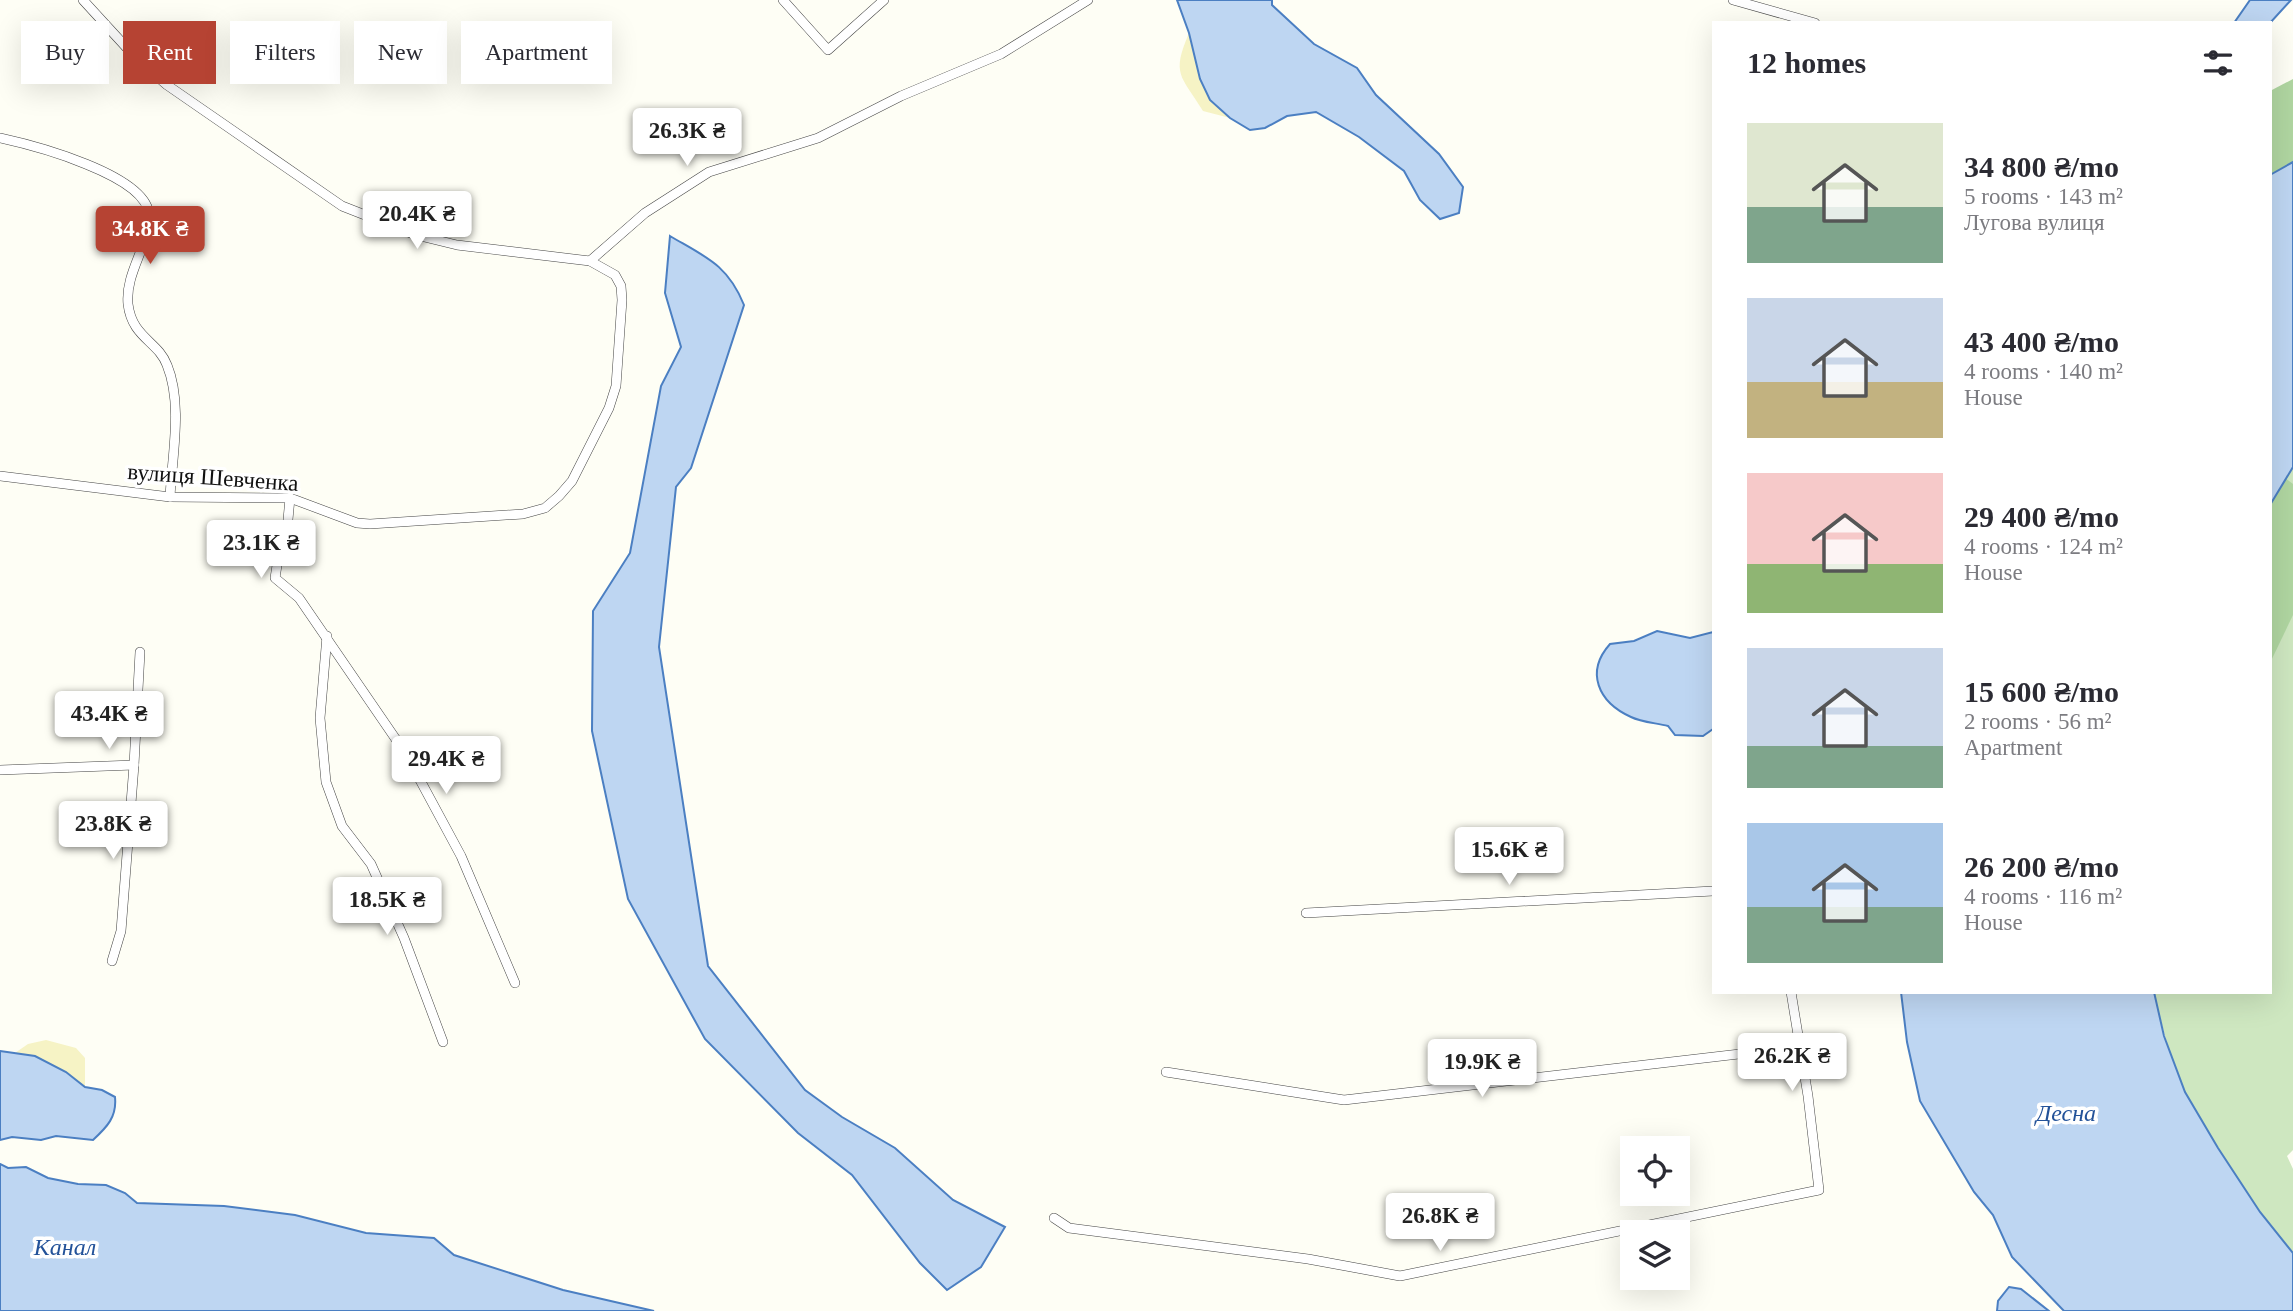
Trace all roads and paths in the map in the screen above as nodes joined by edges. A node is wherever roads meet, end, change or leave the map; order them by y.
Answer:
1 (83, 0) edge
2 (783, 0) edge
3 (884, 0) edge
4 (1088, 0) edge
5 (1733, 0) edge
6 (1808, 21) edge
7 (0, 138) edge
8 (590, 261) junction
9 (0, 476) edge
10 (170, 497) junction
11 (290, 498) junction
12 (327, 636) junction
13 (140, 652) dead end
14 (134, 765) junction
15 (0, 770) edge
16 (1712, 891) edge
17 (1306, 913) dead end
18 (111, 961) dead end
19 (515, 983) dead end
20 (1791, 994) edge
21 (443, 1042) dead end
22 (1799, 1047) junction
23 (1166, 1072) dead end
24 (1054, 1218) dead end

1 - 8 street
2 - 3 street
4 - 8 street
5 - 6 street
7 - 10 street
8 - 11 street, вулиця Шевченка
9 - 10 street, вулиця Шевченка
10 - 11 street, вулиця Шевченка
11 - 12 street
12 - 19 street
12 - 21 street
13 - 14 street
14 - 15 street
14 - 18 street
16 - 17 street
20 - 22 street
22 - 23 street
22 - 24 street

